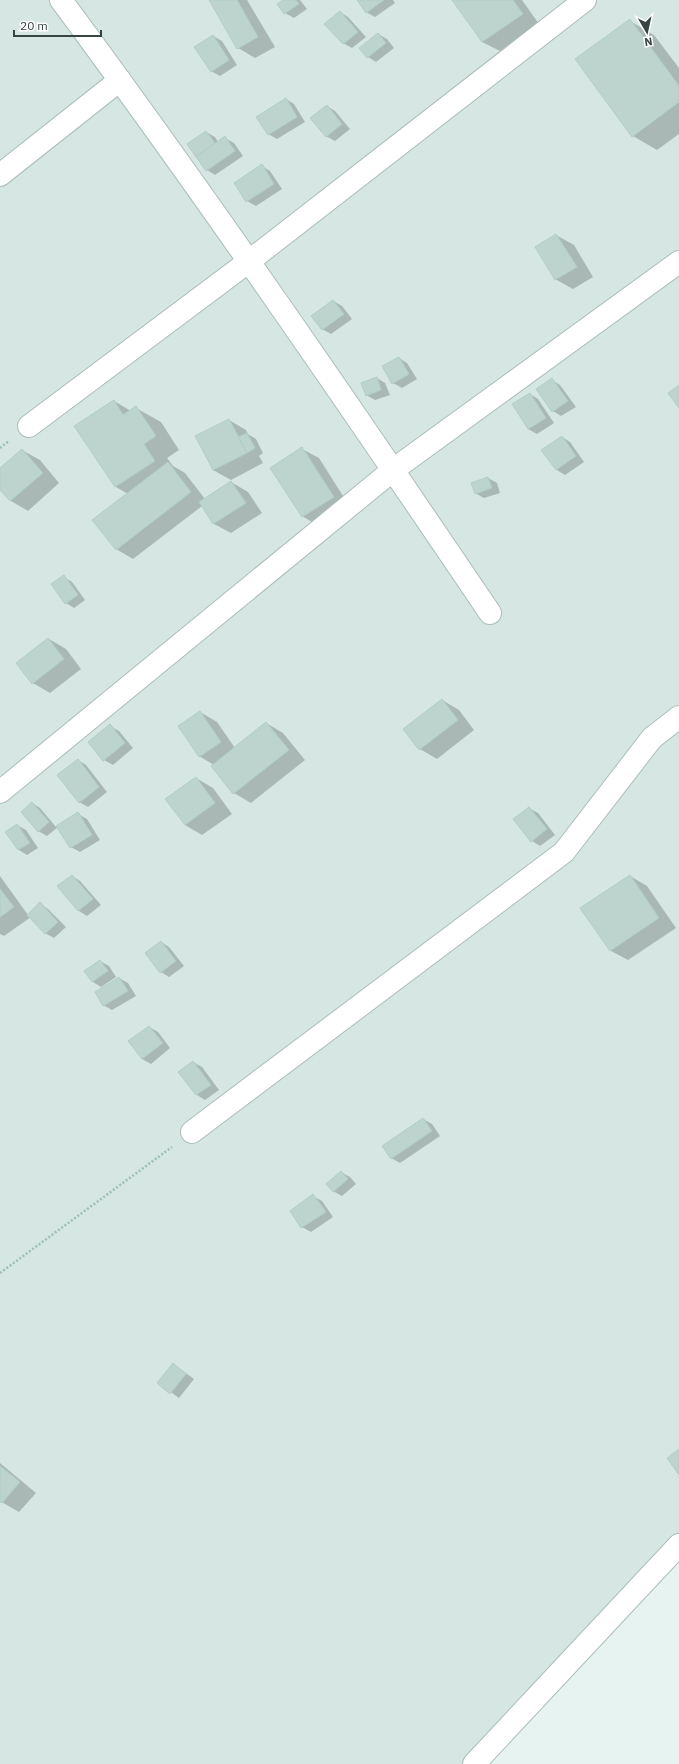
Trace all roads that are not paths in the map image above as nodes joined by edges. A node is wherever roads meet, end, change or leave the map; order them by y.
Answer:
1 (61, 0) edge
2 (585, 0) edge
3 (120, 80) junction
4 (0, 175) edge
5 (248, 262) junction
6 (679, 262) edge
7 (29, 426) dead end
8 (393, 470) junction
9 (490, 613) dead end
10 (679, 717) edge
11 (0, 792) edge
12 (192, 1132) road end
13 (679, 1545) edge
14 (474, 1764) edge

1 - 3 street
2 - 5 street
3 - 4 street
3 - 5 street
5 - 7 street
5 - 8 street
6 - 8 street
8 - 9 street
8 - 11 street
10 - 12 street
13 - 14 street

